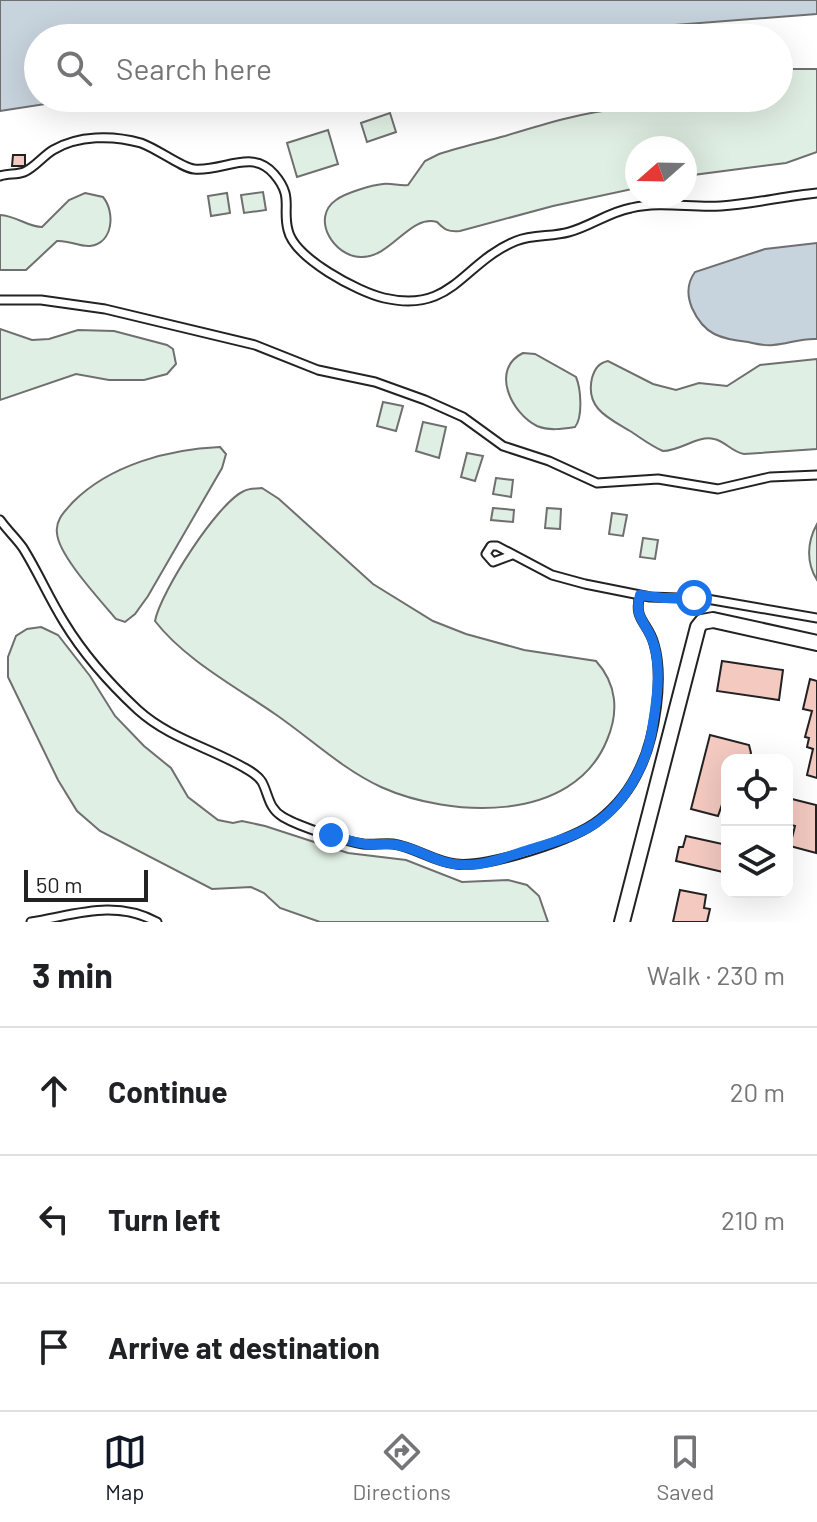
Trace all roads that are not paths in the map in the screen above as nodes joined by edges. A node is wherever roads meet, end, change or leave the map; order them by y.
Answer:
1 (0, 176) edge
2 (817, 193) edge
3 (0, 300) edge
4 (817, 475) edge
5 (0, 520) edge
6 (3, 530) edge
7 (512, 555) dead end
8 (640, 595) junction
9 (817, 618) edge
10 (817, 643) edge
11 (31, 922) edge
12 (157, 922) edge
13 (622, 922) edge

1 - 2 lane
3 - 4 lane
5 - 6 lane
6 - 8 lane
7 - 8 lane
8 - 9 lane
10 - 13 street
11 - 12 lane

